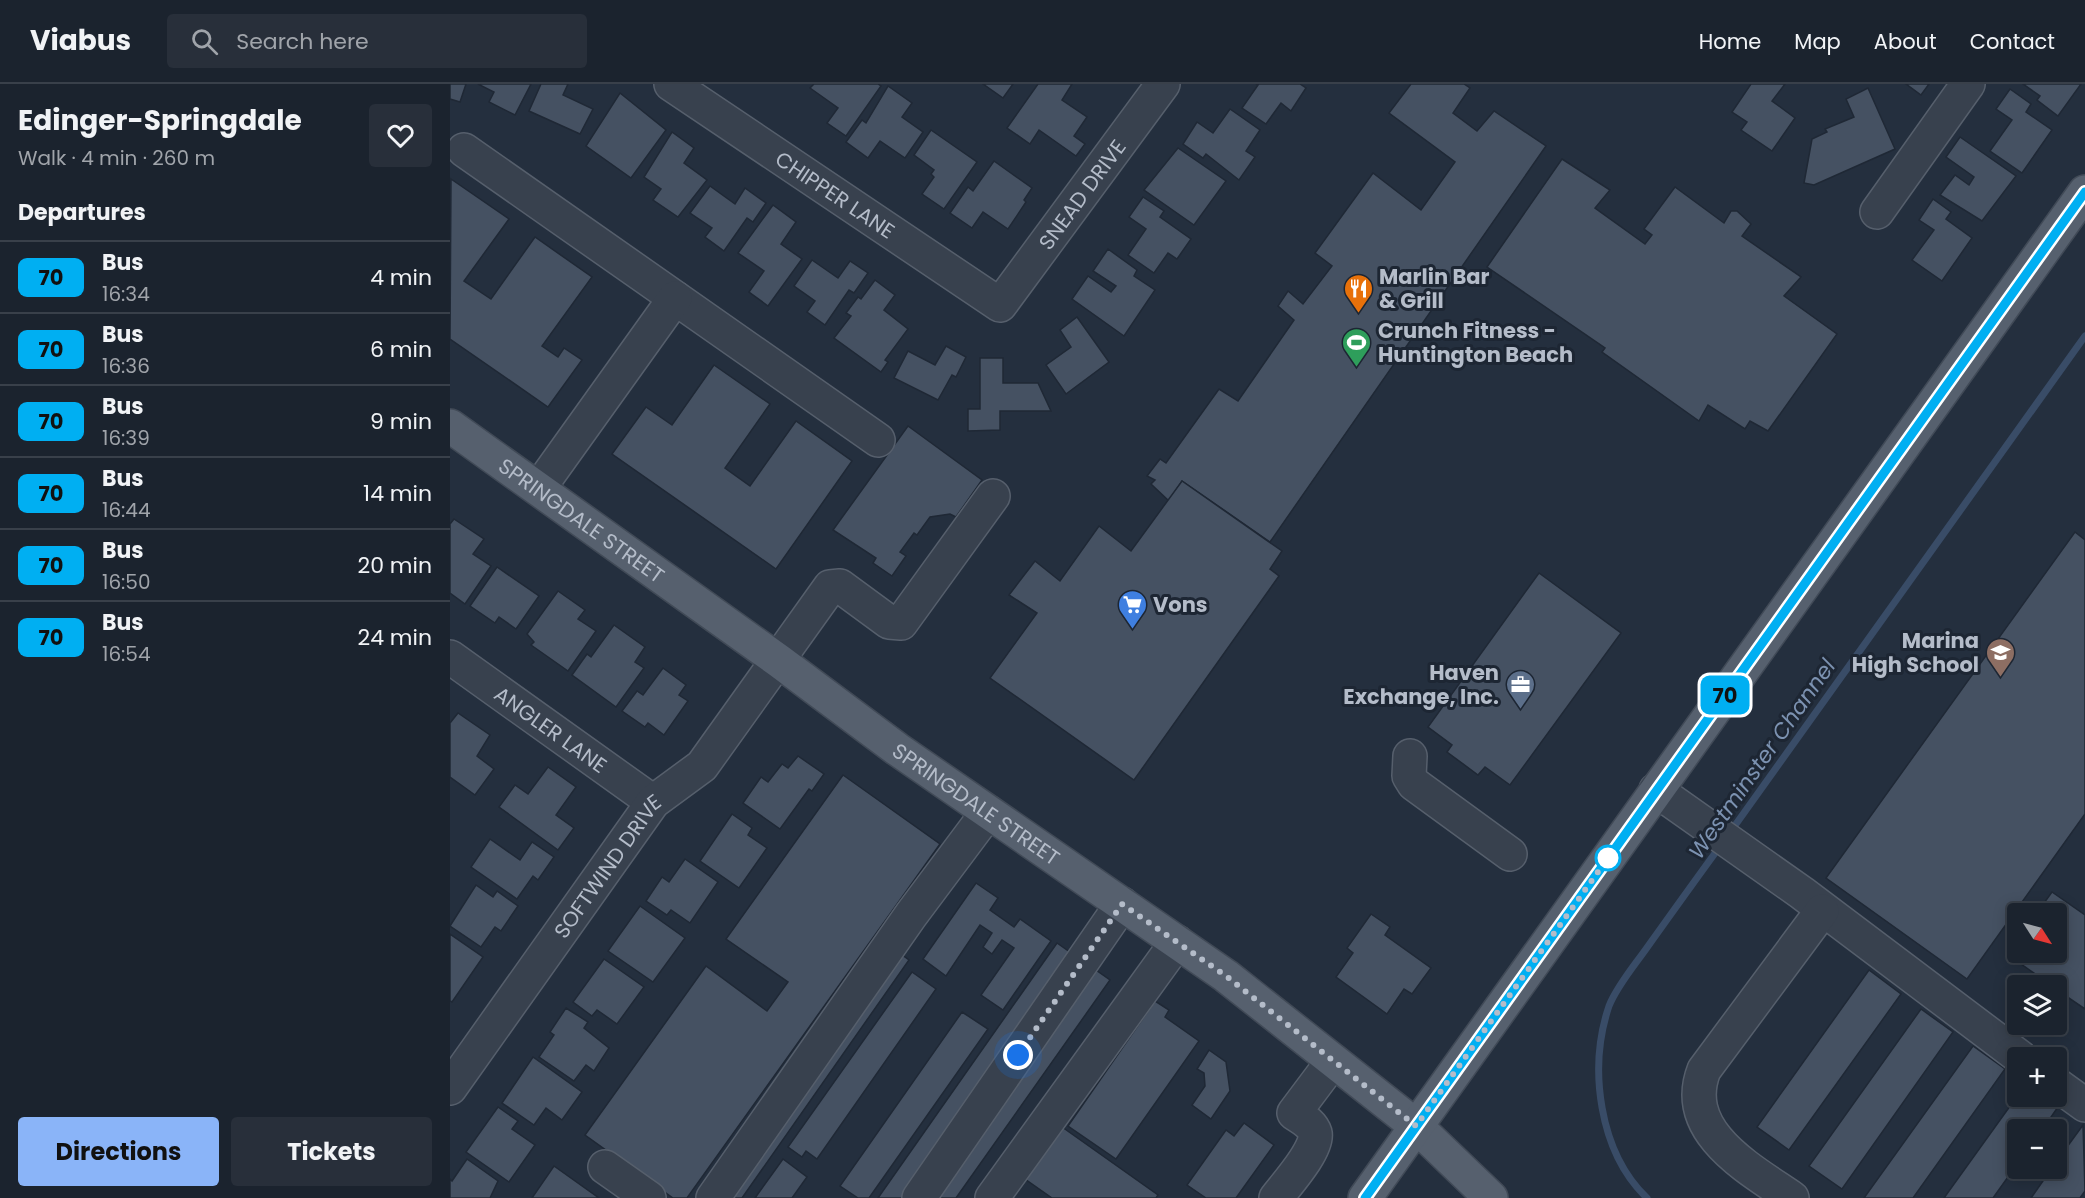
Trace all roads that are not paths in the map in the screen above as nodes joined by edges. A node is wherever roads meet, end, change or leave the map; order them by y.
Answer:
1 (671, 84) edge
2 (1968, 84) edge
3 (1157, 86) edge
4 (465, 150) dead end
5 (2085, 192) edge
6 (1877, 213) dead end
7 (675, 298) junction
8 (1000, 306) joint
9 (450, 426) edge
10 (878, 440) dead end
11 (538, 488) junction
12 (993, 496) dead end
13 (450, 657) edge
14 (779, 661) junction
15 (1410, 756) dead end
16 (1656, 790) junction
17 (653, 802) junction
18 (988, 812) junction
19 (1509, 854) dead end
20 (1122, 904) junction
21 (1822, 910) junction
22 (1177, 942) junction
23 (2007, 1048) edge
24 (1333, 1061) junction
25 (450, 1088) edge
26 (2067, 1092) edge
27 (2085, 1105) edge
28 (1416, 1126) junction
29 (605, 1167) dead end
30 (649, 1198) edge
31 (713, 1198) edge
32 (919, 1198) edge
33 (993, 1198) edge
34 (1276, 1198) edge
35 (1365, 1198) edge
36 (1491, 1198) edge
37 (1792, 1198) edge

1 - 8 street, CHIPPER LANE
2 - 6 street
3 - 8 street, SNEAD DRIVE
4 - 7 street
5 - 16 main road
7 - 10 street
7 - 11 street
9 - 11 main road, SPRINGDALE STREET
11 - 14 main road, SPRINGDALE STREET
12 - 14 street, SOFTWIND DRIVE
13 - 17 street, ANGLER LANE
14 - 17 street, SOFTWIND DRIVE
14 - 18 main road, SPRINGDALE STREET
15 - 19 street
16 - 21 street
16 - 28 main road
17 - 25 street, SOFTWIND DRIVE
18 - 20 main road, SPRINGDALE STREET
18 - 31 street
20 - 22 main road, SPRINGDALE STREET
20 - 32 street
21 - 23 street
21 - 37 street
22 - 24 main road, SPRINGDALE STREET
22 - 33 street
24 - 28 main road, SPRINGDALE STREET
24 - 34 street
26 - 27 street
28 - 35 main road
28 - 36 main road, SPRINGDALE STREET
29 - 30 street

